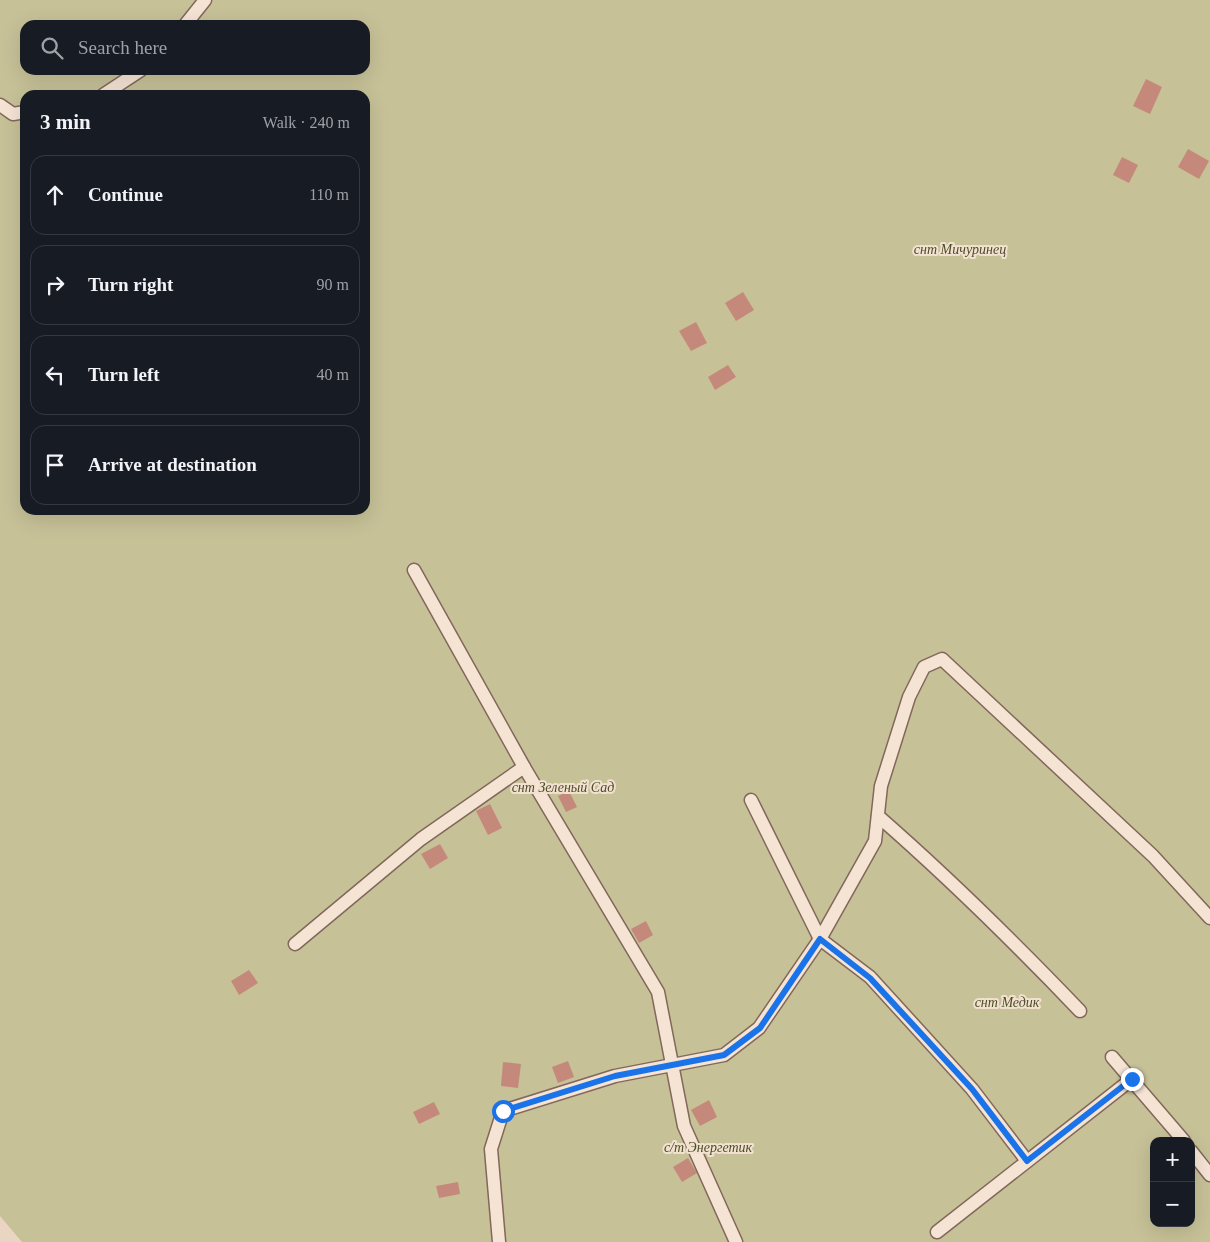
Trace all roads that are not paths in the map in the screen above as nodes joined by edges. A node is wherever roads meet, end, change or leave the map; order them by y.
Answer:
1 (206, 0) edge
2 (189, 20) edge
3 (133, 75) edge
4 (111, 90) edge
5 (0, 105) edge
6 (20, 113) edge
7 (414, 570) dead end
8 (524, 767) junction
9 (750, 800) dead end
10 (878, 816) junction
11 (1210, 918) edge
12 (820, 939) junction
13 (295, 944) dead end
14 (1080, 1012) dead end
15 (1112, 1057) dead end
16 (674, 1065) junction
17 (1132, 1079) junction
18 (1181, 1137) edge
19 (1195, 1156) edge
20 (1027, 1161) junction
21 (1210, 1175) edge
22 (936, 1232) dead end
23 (499, 1242) edge
24 (736, 1242) edge

1 - 2 lane
3 - 4 lane
5 - 6 lane
7 - 8 lane
8 - 13 lane
8 - 16 lane
9 - 12 lane
10 - 11 lane
10 - 12 lane
10 - 14 lane
12 - 16 lane
12 - 20 lane
15 - 17 lane
16 - 23 lane
16 - 24 lane
17 - 18 lane
17 - 20 lane
19 - 21 lane
20 - 22 lane

